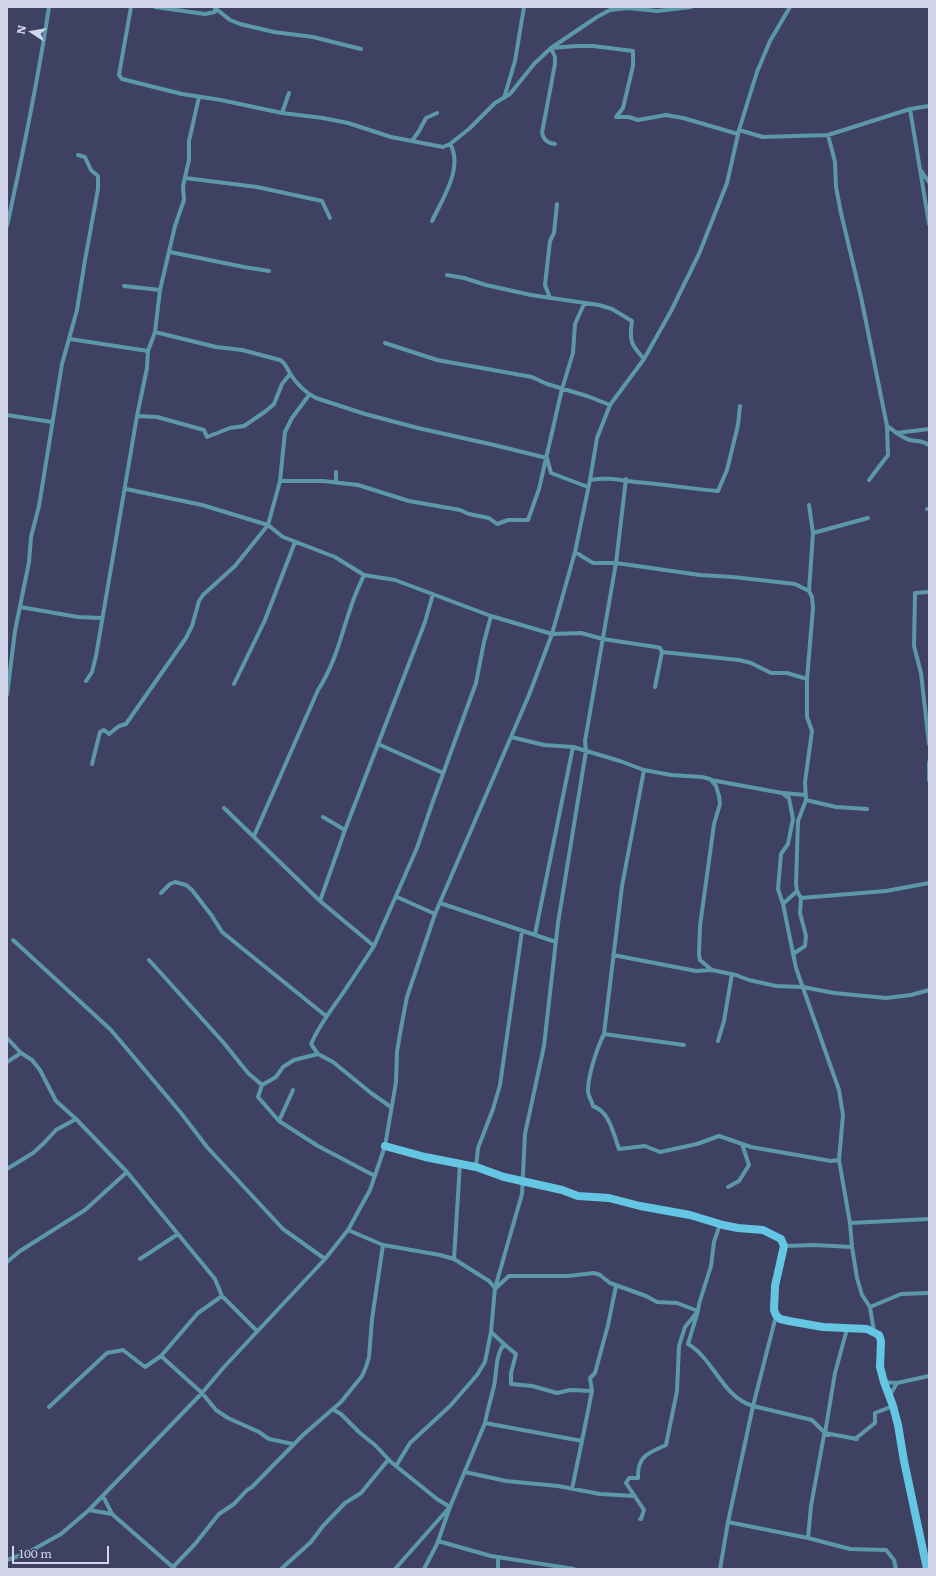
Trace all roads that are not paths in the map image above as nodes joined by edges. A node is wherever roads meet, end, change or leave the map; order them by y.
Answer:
1 (49, 7) edge
2 (131, 7) edge
3 (154, 7) edge
4 (524, 7) edge
5 (691, 7) edge
6 (790, 7) edge
7 (215, 8) edge
8 (551, 48) junction
9 (361, 49) dead end
10 (289, 93) dead end
11 (199, 97) junction
12 (504, 98) junction
13 (929, 106) edge
14 (910, 109) junction
15 (282, 113) junction
16 (437, 113) dead end
17 (739, 132) junction
18 (828, 135) junction
19 (412, 141) junction
20 (450, 144) junction
21 (555, 144) dead end
22 (78, 155) dead end
23 (920, 170) junction
24 (185, 178) junction
25 (929, 182) edge
26 (557, 204) dead end
27 (330, 218) dead end
28 (432, 221) dead end
29 (929, 224) edge
30 (7, 226) edge
31 (170, 252) junction
32 (269, 271) dead end
33 (447, 275) dead end
34 (124, 286) dead end
35 (160, 290) junction
36 (550, 298) junction
37 (584, 304) junction
38 (156, 332) junction
39 (70, 339) junction
40 (385, 343) dead end
41 (148, 351) junction
42 (644, 359) junction
43 (290, 374) junction
44 (562, 389) junction
45 (309, 395) junction
46 (610, 405) junction
47 (740, 406) dead end
48 (7, 415) edge
49 (137, 416) junction
50 (52, 422) junction
51 (887, 426) junction
52 (929, 428) edge
53 (896, 433) junction
54 (929, 445) edge
55 (547, 458) junction
56 (336, 472) dead end
57 (626, 479) junction
58 (590, 480) junction
59 (869, 480) dead end
60 (280, 481) junction
61 (336, 482) junction
62 (588, 487) junction
63 (126, 489) junction
64 (809, 505) dead end
65 (868, 518) dead end
66 (268, 524) junction
67 (813, 532) junction
68 (296, 542) junction
69 (574, 552) junction
70 (616, 563) junction
71 (364, 575) junction
72 (809, 591) junction
73 (929, 592) edge
74 (433, 594) junction
75 (20, 607) junction
76 (491, 616) junction
77 (102, 618) junction
78 (552, 634) junction
79 (603, 638) junction
80 (662, 652) junction
81 (807, 679) junction
82 (86, 681) dead end
83 (234, 684) dead end
84 (655, 688) dead end
85 (7, 695) edge
86 (511, 737) junction
87 (378, 744) junction
88 (929, 744) edge
89 (573, 747) junction
90 (586, 751) junction
91 (929, 762) edge
92 (92, 764) dead end
93 (644, 770) junction
94 (443, 773) junction
95 (711, 780) junction
96 (929, 780) edge
97 (782, 792) junction
98 (806, 798) junction
99 (224, 808) dead end
100 (867, 808) dead end
101 (323, 817) dead end
102 (345, 830) junction
103 (254, 836) junction
104 (929, 882) edge
105 (796, 891) junction
106 (161, 893) dead end
107 (397, 897) junction
108 (801, 898) junction
109 (320, 901) junction
110 (440, 903) junction
111 (783, 904) junction
112 (435, 914) junction
113 (522, 931) junction
114 (535, 934) junction
115 (13, 940) dead end
116 (556, 942) junction
117 (374, 946) junction
118 (793, 954) junction
119 (613, 955) junction
120 (149, 960) dead end
121 (712, 970) junction
122 (732, 974) junction
123 (803, 987) junction
124 (929, 990) edge
125 (326, 1016) junction
126 (604, 1034) junction
127 (7, 1038) edge
128 (718, 1041) dead end
129 (684, 1045) dead end
130 (21, 1053) junction
131 (318, 1054) junction
132 (7, 1062) edge
133 (262, 1085) junction
134 (293, 1090) dead end
135 (392, 1107) junction
136 (76, 1119) junction
137 (279, 1121) junction
138 (742, 1144) junction
139 (385, 1146) junction
140 (839, 1160) junction
141 (460, 1163) junction
142 (476, 1167) junction
143 (7, 1169) edge
144 (127, 1172) junction
145 (375, 1176) junction
146 (523, 1181) junction
147 (728, 1187) dead end
148 (929, 1219) edge
149 (720, 1224) junction
150 (850, 1224) junction
151 (348, 1230) junction
152 (178, 1234) junction
153 (383, 1246) junction
154 (784, 1246) junction
155 (852, 1247) junction
156 (454, 1258) junction
157 (140, 1259) dead end
158 (325, 1259) junction
159 (7, 1262) edge
160 (616, 1286) junction
161 (495, 1288) junction
162 (929, 1293) edge
163 (222, 1296) junction
164 (870, 1307) junction
165 (698, 1311) junction
166 (776, 1315) junction
167 (847, 1329) junction
168 (257, 1331) junction
169 (491, 1332) junction
170 (874, 1332) junction
171 (504, 1344) junction
172 (161, 1356) junction
173 (929, 1376) edge
174 (884, 1382) junction
175 (897, 1383) junction
176 (592, 1391) junction
177 (202, 1393) junction
178 (890, 1395) junction
179 (753, 1406) junction
180 (893, 1406) junction
181 (49, 1407) dead end
182 (334, 1410) junction
183 (485, 1423) junction
184 (825, 1433) junction
185 (856, 1439) junction
186 (582, 1441) junction
187 (293, 1444) junction
188 (388, 1460) junction
189 (396, 1466) junction
190 (464, 1472) junction
191 (572, 1489) junction
192 (103, 1496) junction
193 (635, 1496) junction
194 (450, 1507) junction
195 (89, 1510) junction
196 (112, 1514) junction
197 (640, 1519) dead end
198 (728, 1522) junction
199 (808, 1538) junction
200 (438, 1541) junction
201 (498, 1557) junction
202 (7, 1560) edge
203 (174, 1568) edge
204 (282, 1569) edge
205 (395, 1569) edge
206 (424, 1569) edge
207 (498, 1569) edge
208 (574, 1569) edge
209 (720, 1569) edge
210 (896, 1569) edge
211 (928, 1569) edge

1 - 30 street
2 - 11 street
3 - 7 street
4 - 12 street
5 - 8 street
6 - 17 street
7 - 9 street
8 - 12 street
8 - 17 street
8 - 21 street
10 - 15 street
11 - 15 street
11 - 24 street
12 - 20 street
13 - 14 street
14 - 18 street
14 - 23 street
15 - 19 street
16 - 19 street
17 - 18 street
17 - 42 street
18 - 51 street
19 - 20 street
20 - 28 street
22 - 39 street
23 - 25 street
23 - 29 street
24 - 27 street
24 - 31 street
26 - 36 street
31 - 32 street
31 - 35 street
33 - 36 street
34 - 35 street
35 - 38 street
36 - 37 street
37 - 42 street
37 - 44 street
38 - 41 street
38 - 43 street
39 - 41 street
39 - 50 street
40 - 44 street
41 - 49 street
42 - 46 street
43 - 45 street
43 - 49 street
44 - 46 street
44 - 55 street
45 - 55 street
45 - 60 street
46 - 58 street
47 - 57 street
48 - 50 street
49 - 63 street
50 - 75 street
51 - 53 street
51 - 59 street
52 - 53 street
53 - 54 street
55 - 61 street
55 - 62 street
56 - 61 street
57 - 58 street
57 - 70 street
58 - 62 street
60 - 61 street
60 - 66 street
62 - 69 street
63 - 66 street
63 - 77 street
64 - 67 street
65 - 67 street
66 - 68 street
66 - 92 street
67 - 72 street
68 - 71 street
68 - 83 street
69 - 70 street
69 - 78 street
70 - 72 street
70 - 79 street
71 - 74 street
71 - 103 street
72 - 81 street
73 - 88 street
74 - 76 street
74 - 87 street
75 - 77 street
75 - 85 street
76 - 78 street
76 - 94 street
77 - 82 street
78 - 79 street
78 - 86 street
79 - 80 street
79 - 90 street
80 - 81 street
80 - 84 street
81 - 98 street
86 - 89 street
86 - 110 street
87 - 94 street
87 - 102 street
89 - 90 street
89 - 114 street
90 - 93 street
90 - 116 street
91 - 96 street
93 - 95 street
93 - 119 street
94 - 107 street
95 - 97 street
95 - 121 street
97 - 98 street
97 - 111 street
98 - 100 street
98 - 105 street
99 - 103 street
101 - 102 street
102 - 109 street
103 - 109 street
104 - 108 street
105 - 108 street
105 - 111 street
106 - 125 street
107 - 112 street
107 - 117 street
108 - 118 street
109 - 117 street
110 - 112 street
110 - 113 street
111 - 118 street
112 - 135 street
113 - 114 street
113 - 142 street
114 - 116 street
115 - 158 street
116 - 146 street
117 - 125 street
118 - 123 street
119 - 121 street
119 - 126 street
120 - 133 street
121 - 122 street
122 - 123 street
122 - 128 street
123 - 124 street
123 - 140 street
125 - 131 street
126 - 129 street
126 - 138 street
127 - 130 street
130 - 132 street
130 - 136 street
131 - 133 street
131 - 135 street
133 - 137 street
134 - 137 street
135 - 139 street
136 - 143 street
136 - 144 street
137 - 145 street
138 - 140 street
138 - 147 street
139 - 141 street
139 - 145 street
140 - 150 street
141 - 142 street
141 - 156 street
142 - 146 street
144 - 152 street
144 - 159 street
145 - 151 street
146 - 149 street
146 - 161 street
148 - 150 street
149 - 154 street
149 - 165 street
150 - 155 street
151 - 153 street
151 - 158 street
152 - 157 street
152 - 163 street
153 - 156 street
153 - 182 street
154 - 155 street
154 - 166 street
155 - 164 street
156 - 161 street
158 - 168 street
160 - 161 street
160 - 165 street
160 - 176 street
161 - 169 street
162 - 164 street
163 - 168 street
163 - 172 street
164 - 170 street
165 - 179 street
165 - 193 street
166 - 167 street
166 - 179 street
167 - 170 street
167 - 184 street
168 - 177 street
169 - 171 street
169 - 189 street
170 - 174 street
171 - 176 street
171 - 183 street
172 - 177 street
172 - 181 street
173 - 175 street
174 - 175 street
174 - 178 street
175 - 178 street
176 - 186 street
177 - 187 street
177 - 192 street
178 - 180 street
179 - 184 street
179 - 198 street
180 - 185 street
180 - 211 street
182 - 187 street
182 - 188 street
183 - 186 street
183 - 190 street
184 - 185 street
185 - 199 street
186 - 191 street
187 - 203 street
188 - 189 street
188 - 204 street
189 - 194 street
190 - 191 street
190 - 194 street
191 - 193 street
192 - 195 street
192 - 196 street
193 - 197 street
194 - 200 street
194 - 205 street
195 - 196 street
195 - 202 street
196 - 203 street
198 - 199 street
198 - 209 street
199 - 210 street
200 - 201 street
200 - 206 street
201 - 207 street
201 - 208 street

